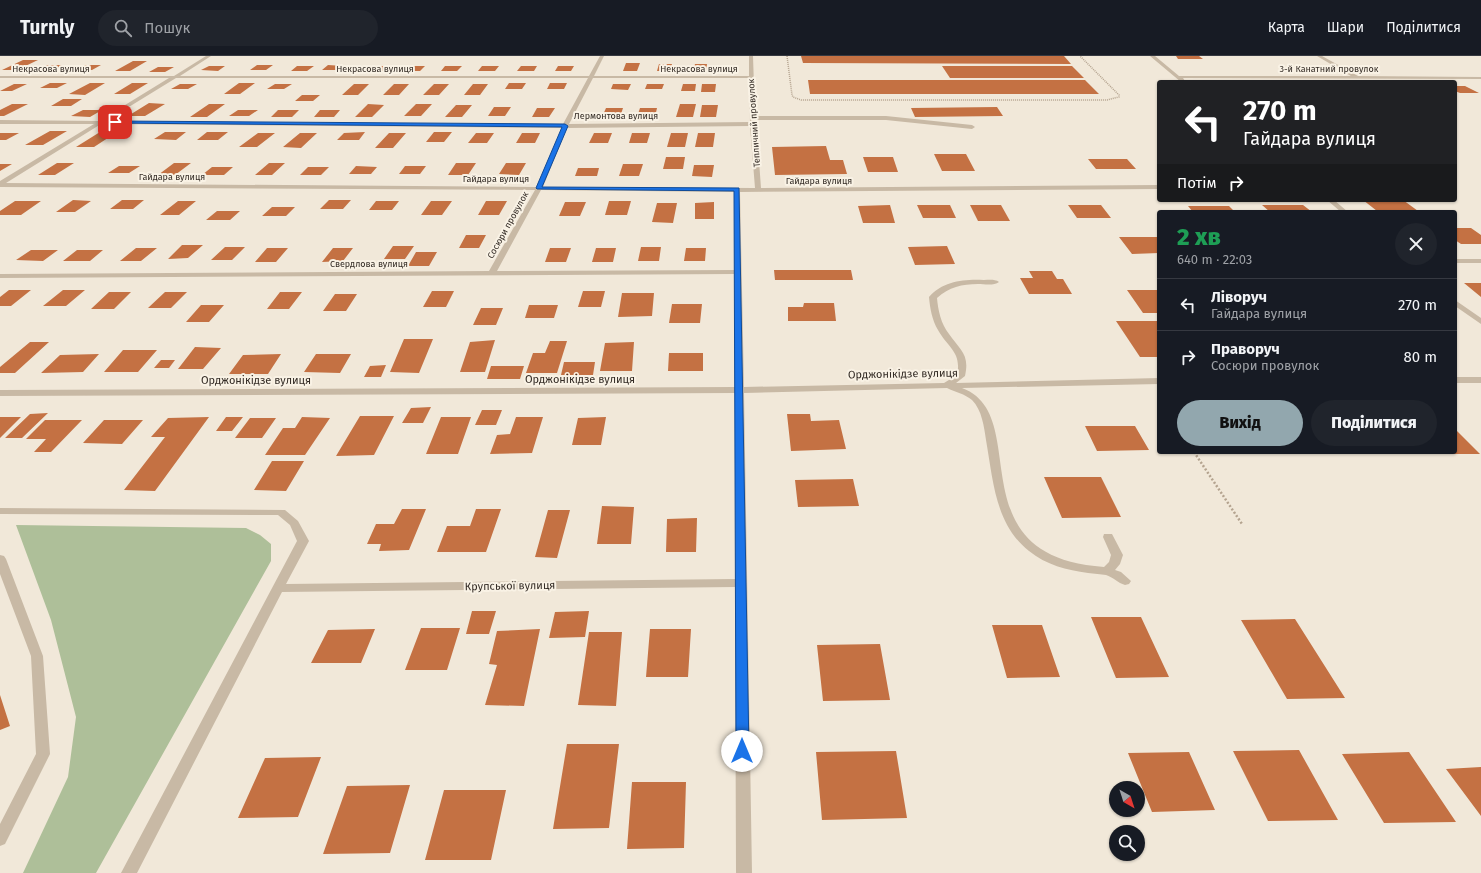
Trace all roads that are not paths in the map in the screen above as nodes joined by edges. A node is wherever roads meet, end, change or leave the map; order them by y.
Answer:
1 (210, 56) edge
2 (602, 56) edge
3 (751, 56) edge
4 (1152, 56) edge
5 (1319, 56) edge
6 (0, 77) edge
7 (175, 77) junction
8 (590, 77) junction
9 (751, 77) junction
10 (1178, 77) junction
11 (1358, 78) junction
12 (1481, 78) edge
13 (1182, 80) edge
14 (753, 121) junction
15 (0, 122) edge
16 (100, 122) junction
17 (565, 126) junction
18 (972, 128) dead end
19 (0, 185) edge
20 (1157, 187) edge
21 (539, 188) junction
22 (737, 190) junction
23 (758, 190) junction
24 (1332, 202) edge
25 (1342, 210) edge
26 (1457, 261) edge
27 (1481, 261) edge
28 (738, 272) junction
29 (492, 273) junction
30 (0, 276) edge
31 (995, 282) dead end
32 (1457, 304) edge
33 (1481, 322) edge
34 (1457, 380) edge
35 (1481, 380) edge
36 (1157, 381) edge
37 (946, 385) junction
38 (739, 390) junction
39 (0, 392) edge
40 (0, 511) edge
41 (1108, 537) dead end
42 (0, 558) edge
43 (1107, 570) junction
44 (1125, 581) dead end
45 (741, 583) junction
46 (279, 588) junction
47 (0, 839) edge
48 (129, 873) edge
49 (744, 873) edge

1 - 7 street
2 - 8 street, Сосюри провулок
3 - 9 street, Тепличний провулок
4 - 10 street
5 - 11 street
6 - 7 street, Некрасова вулиця
7 - 8 street, Некрасова вулиця
7 - 16 street
8 - 9 street, Некрасова вулиця
8 - 17 street, Сосюри провулок
9 - 14 street, Тепличний провулок
10 - 11 street, 3-й Канатний провулок
10 - 13 street
11 - 12 street, 3-й Канатний провулок
14 - 17 street, Лермонтова вулиця
14 - 18 street, Лермонтова вулиця
14 - 23 street, Тепличний провулок
15 - 16 street, Лермонтова вулиця
16 - 17 street, Лермонтова вулиця
16 - 19 street
17 - 21 street, Сосюри провулок
19 - 21 street, Гайдара вулиця
20 - 23 street, Гайдара вулиця
21 - 22 street, Гайдара вулиця
21 - 29 street, Сосюри провулок
22 - 23 street, Гайдара вулиця
22 - 28 street
24 - 25 street
26 - 27 street
28 - 29 street, Свердлова вулиця
28 - 38 street
29 - 30 street, Свердлова вулиця
31 - 37 street
32 - 33 street
34 - 35 street
36 - 37 street, Орджонікідзе вулиця
37 - 38 street, Орджонікідзе вулиця
37 - 43 street
38 - 39 street, Орджонікідзе вулиця
38 - 45 street
40 - 46 street
41 - 43 street
42 - 47 street
43 - 44 street
45 - 46 street, Крупської вулиця
45 - 49 street
46 - 48 street

